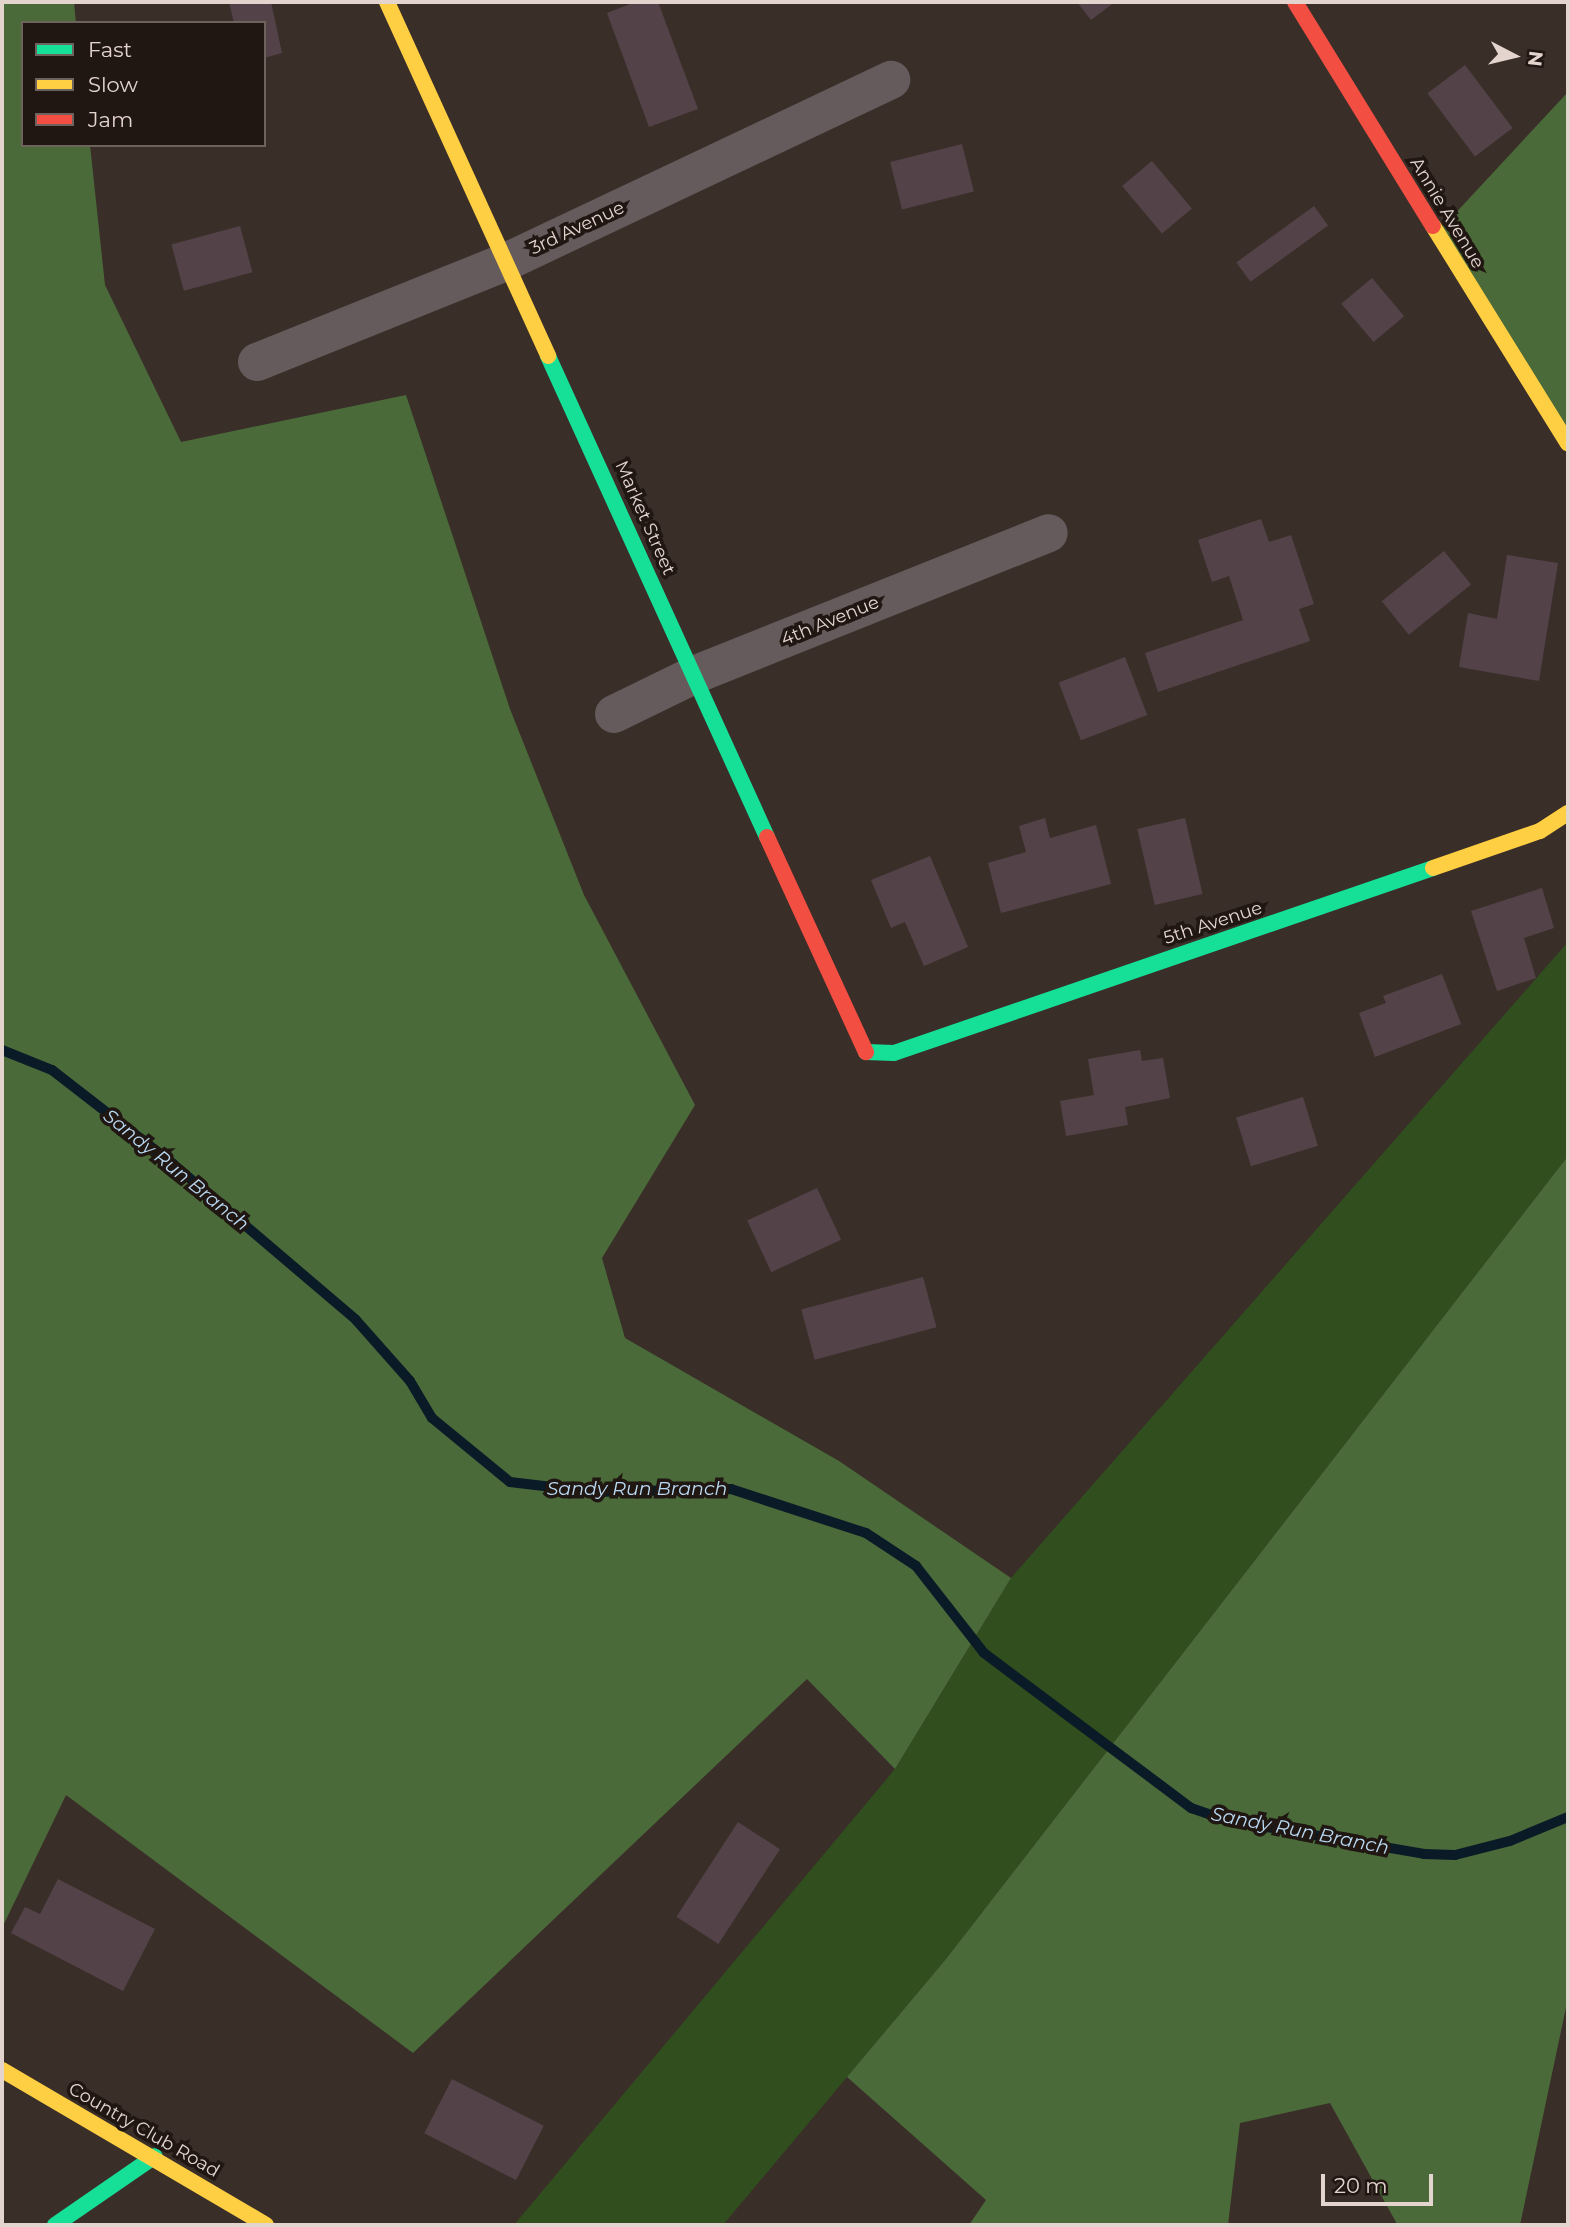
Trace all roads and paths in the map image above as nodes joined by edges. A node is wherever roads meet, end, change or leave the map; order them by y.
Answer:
1 (387, 2) edge
2 (1295, 2) edge
3 (891, 80) dead end
4 (508, 261) junction
5 (257, 362) dead end
6 (1568, 444) edge
7 (1049, 533) dead end
8 (694, 675) junction
9 (614, 714) dead end
10 (1568, 813) edge
11 (865, 1052) joint
12 (2, 2070) edge
13 (155, 2156) junction
14 (55, 2225) edge
15 (266, 2225) edge

1 - 4 street, Market Street
2 - 6 street, Annie Avenue
3 - 4 street, 3rd Avenue
4 - 5 street, 3rd Avenue
4 - 8 street, Market Street
7 - 8 street, 4th Avenue
8 - 9 street, 4th Avenue
8 - 11 street, Market Street
10 - 11 street, 5th Avenue
12 - 13 street, Country Club Road
13 - 14 street
13 - 15 street, Country Club Road

